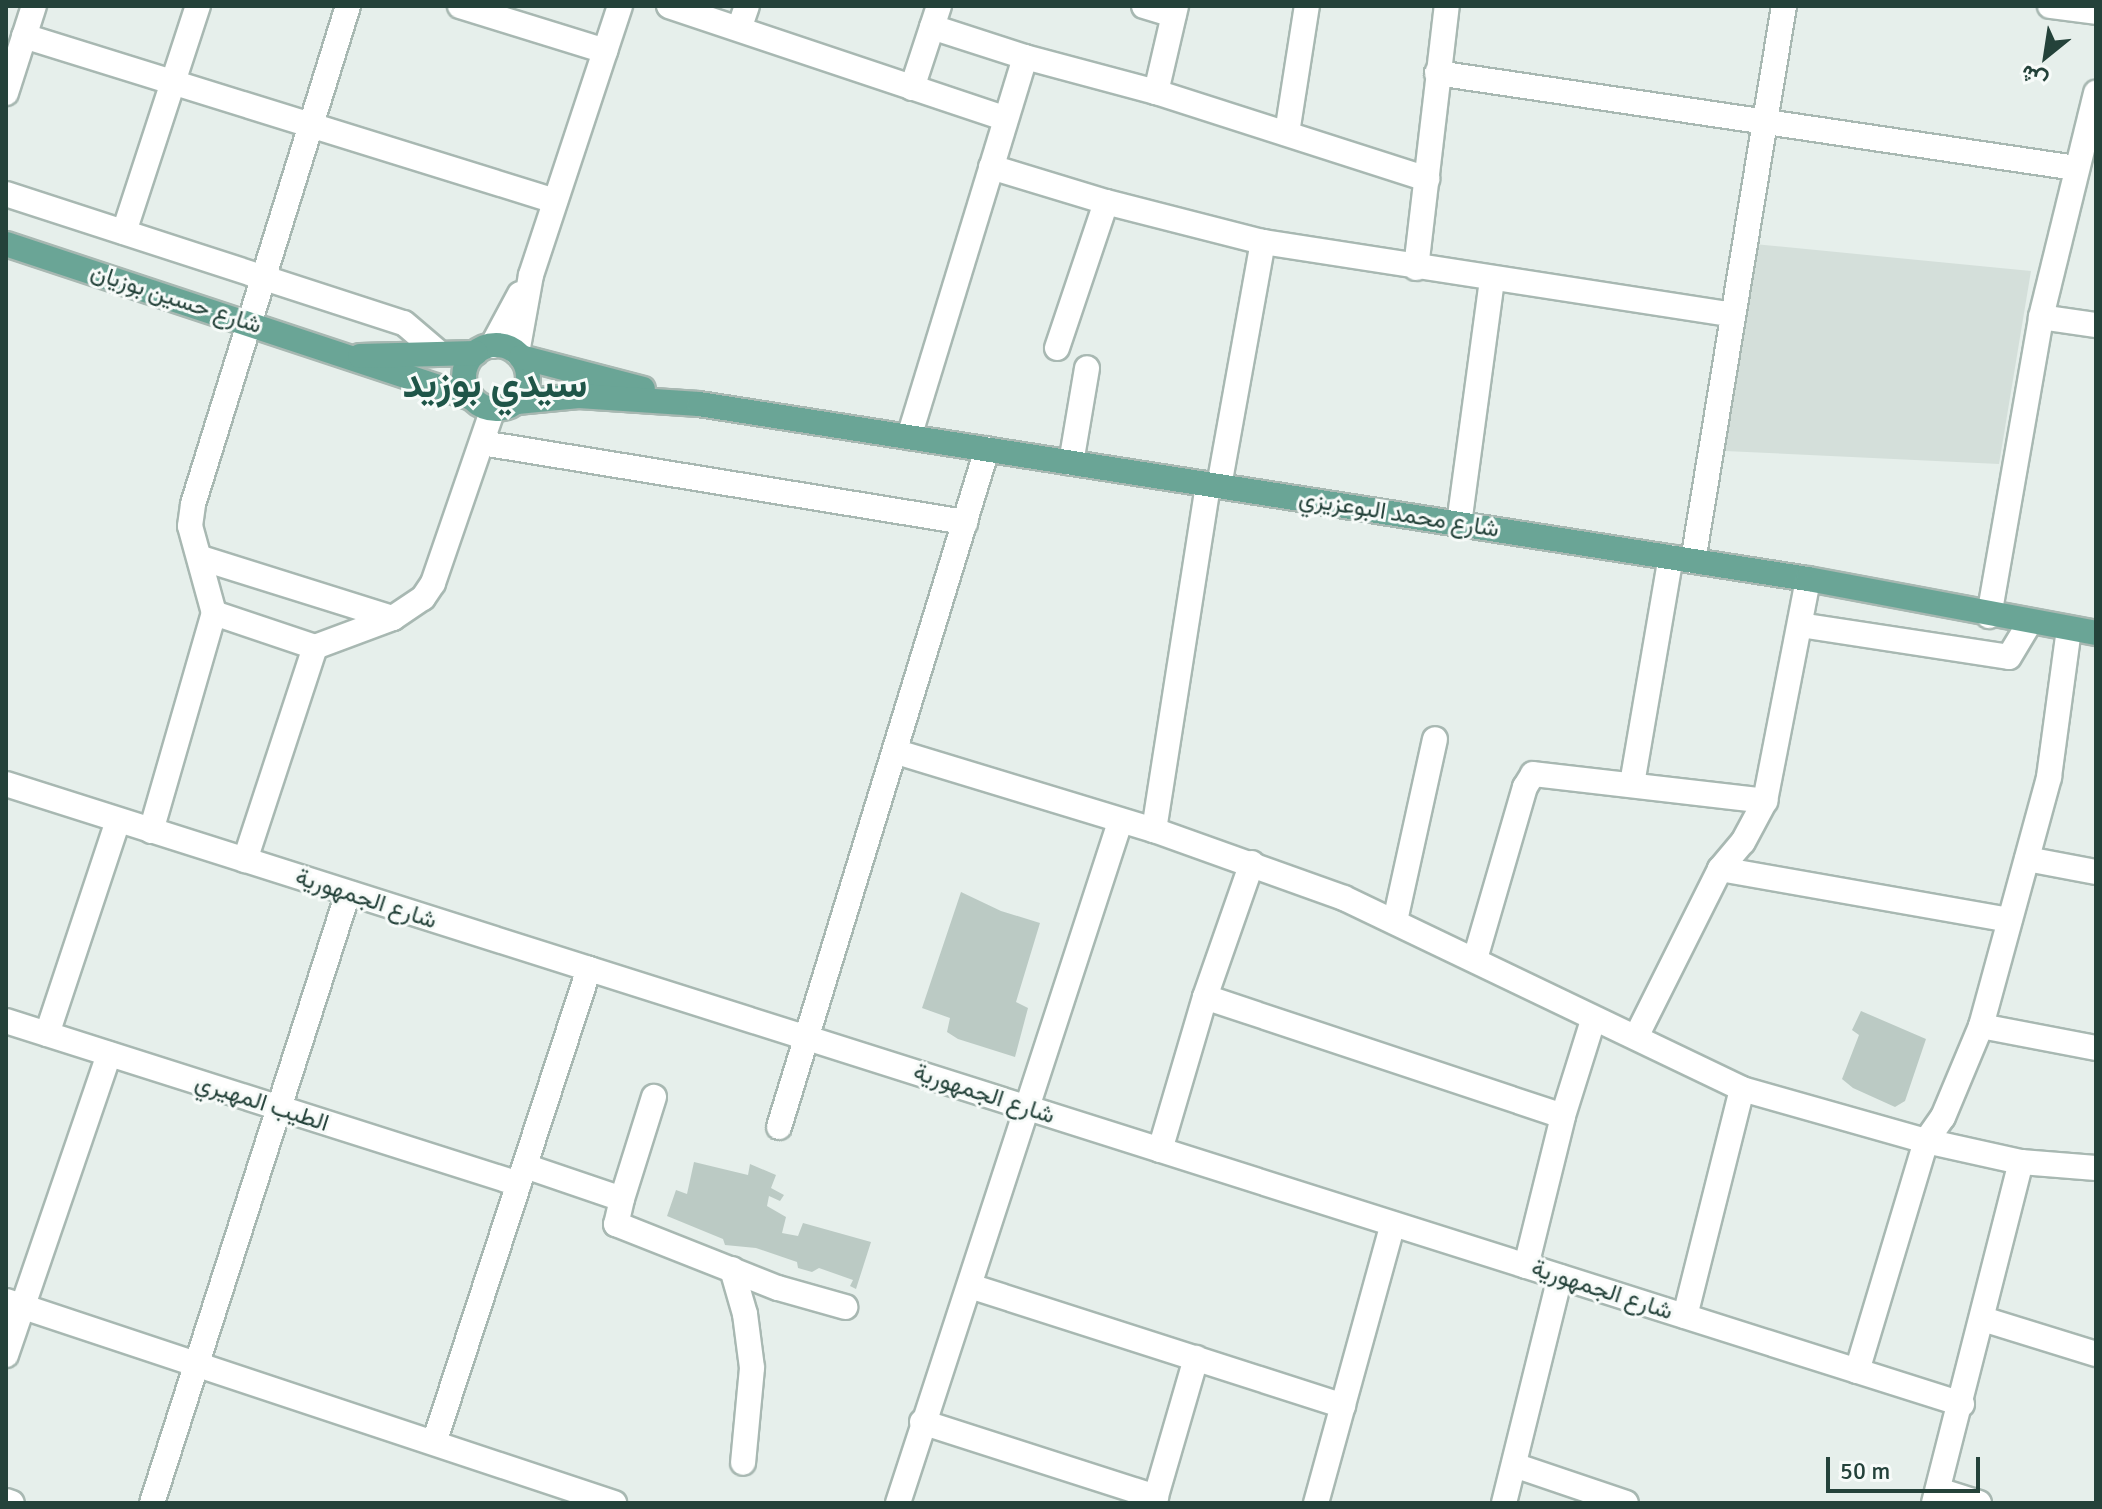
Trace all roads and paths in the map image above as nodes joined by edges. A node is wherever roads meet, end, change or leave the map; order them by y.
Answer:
1 (34, 6) edge
2 (198, 6) edge
3 (348, 6) edge
4 (460, 6) edge
5 (620, 6) edge
6 (669, 6) edge
7 (747, 6) edge
8 (1144, 6) edge
9 (1307, 6) edge
10 (1447, 6) edge
11 (1784, 6) edge
12 (2050, 6) edge
13 (1175, 10) edge
14 (2096, 12) edge
15 (935, 17) edge
16 (739, 29) junction
17 (24, 36) junction
18 (605, 51) junction
19 (1025, 57) junction
20 (1437, 73) junction
21 (173, 82) junction
22 (912, 88) junction
23 (1156, 92) junction
24 (6, 93) edge
25 (2095, 105) edge
26 (1006, 119) junction
27 (1764, 124) junction
28 (310, 125) junction
29 (1287, 133) junction
30 (991, 167) junction
31 (2076, 168) junction
32 (1427, 179) junction
33 (6, 194) edge
34 (555, 201) junction
35 (1106, 202) junction
36 (124, 232) junction
37 (1263, 242) junction
38 (6, 244) edge
39 (1416, 268) junction
40 (531, 275) junction
41 (262, 277) junction
42 (1492, 280) junction
43 (1732, 315) junction
44 (2041, 317) junction
45 (248, 322) junction
46 (2096, 325) edge
47 (1057, 348) dead end
48 (484, 350) junction
49 (439, 353) junction
50 (519, 355) junction
51 (346, 357) junction
52 (1087, 368) dead end
53 (472, 398) junction
54 (517, 402) junction
55 (699, 404) junction
56 (493, 409) junction
57 (909, 437) junction
58 (482, 443) junction
59 (987, 449) junction
60 (1071, 463) junction
61 (1213, 485) junction
62 (966, 522) junction
63 (1459, 524) junction
64 (201, 558) junction
65 (1682, 559) junction
66 (1808, 579) junction
67 (214, 613) junction
68 (1989, 616) junction
69 (393, 618) junction
70 (2030, 622) junction
71 (1800, 625) junction
72 (2069, 629) junction
73 (2096, 633) edge
74 (315, 647) junction
75 (1435, 739) dead end
76 (897, 752) junction
77 (6, 784) edge
78 (1632, 784) junction
79 (1765, 801) junction
80 (118, 820) junction
81 (1120, 822) junction
82 (1154, 830) junction
83 (151, 831) junction
84 (2027, 859) junction
85 (245, 860) junction
86 (1252, 863) junction
87 (1720, 869) junction
88 (2096, 872) edge
89 (348, 893) junction
90 (2010, 920) junction
91 (1395, 921) junction
92 (1475, 959) junction
93 (589, 969) junction
94 (1205, 997) junction
95 (1593, 1020) junction
96 (6, 1021) edge
97 (1981, 1026) junction
98 (47, 1034) junction
99 (1636, 1037) junction
100 (808, 1039) junction
101 (2096, 1048) edge
102 (109, 1054) junction
103 (1742, 1089) junction
104 (654, 1097) dead end
105 (278, 1108) junction
106 (1028, 1108) junction
107 (1563, 1116) junction
108 (779, 1127) dead end
109 (1926, 1141) junction
110 (1160, 1150) junction
111 (2021, 1162) junction
112 (2096, 1168) edge
113 (522, 1175) junction
114 (622, 1199) junction
115 (1393, 1224) junction
116 (1526, 1266) junction
117 (732, 1269) junction
118 (1560, 1277) junction
119 (970, 1286) junction
120 (15, 1304) edge
121 (845, 1307) dead end
122 (1685, 1316) junction
123 (1983, 1319) junction
124 (2096, 1354) edge
125 (6, 1355) edge
126 (1196, 1358) junction
127 (195, 1364) junction
128 (1857, 1371) junction
129 (1962, 1404) junction
130 (1343, 1406) junction
131 (922, 1422) junction
132 (434, 1443) junction
133 (743, 1463) dead end
134 (1514, 1465) junction
135 (1936, 1496) edge
136 (1155, 1500) edge
137 (6, 1501) edge
138 (12, 1503) edge
139 (152, 1503) edge
140 (614, 1503) edge
141 (898, 1503) edge
142 (1316, 1503) edge
143 (1504, 1503) edge
144 (1626, 1503) edge
145 (1979, 1503) edge

1 - 17 street
2 - 21 street
3 - 28 street
4 - 18 street
5 - 18 street
6 - 16 street
7 - 16 street
8 - 13 street
9 - 29 street
10 - 20 street
11 - 27 street
12 - 14 street
13 - 23 street
15 - 19 street
15 - 22 street
16 - 22 street
17 - 21 street
17 - 24 street
18 - 34 street
19 - 23 street
19 - 26 street
20 - 27 street
20 - 32 street
21 - 28 street
21 - 36 street
22 - 26 street
23 - 29 street
25 - 31 street
26 - 30 street
27 - 31 street
27 - 43 street
28 - 34 street
28 - 41 street
29 - 32 street
30 - 35 street
30 - 57 street
31 - 44 street
32 - 39 street
33 - 36 street
34 - 40 street
35 - 37 street
35 - 47 street
36 - 41 street
37 - 39 street
37 - 61 street
38 - 45 main road, شارع حسين بوزيان
39 - 42 street
40 - 48 street
40 - 50 street
41 - 45 street
41 - 49 street
42 - 43 street
42 - 63 street
43 - 65 street
44 - 46 street
44 - 68 street
45 - 51 main road, شارع حسين بوزيان
45 - 64 street
48 - 49 main road, شارع حسين بوزيان
48 - 50 main road
48 - 53 main road
49 - 51 main road, شارع حسين بوزيان
50 - 54 main road
50 - 55 main road, شارع محمد البوعزيزي
51 - 53 main road, شارع حسين بوزيان
52 - 60 street
53 - 56 main road
54 - 55 main road, شارع محمد البوعزيزي
54 - 56 main road
55 - 57 main road, شارع محمد البوعزيزي
56 - 58 street
57 - 59 main road, شارع محمد البوعزيزي
58 - 62 street
58 - 69 street
59 - 60 main road, شارع محمد البوعزيزي
59 - 62 street
60 - 61 main road, شارع محمد البوعزيزي
61 - 63 main road, شارع محمد البوعزيزي
61 - 82 street
62 - 76 street
63 - 65 main road, شارع محمد البوعزيزي
64 - 67 street
64 - 69 street
65 - 66 main road, شارع محمد البوعزيزي
65 - 78 street
66 - 68 main road, شارع محمد البوعزيزي
66 - 71 street
67 - 74 street
67 - 83 street
68 - 70 main road, شارع محمد البوعزيزي
69 - 74 street
70 - 71 street
70 - 72 main road, شارع محمد البوعزيزي
71 - 79 street
72 - 73 main road, شارع محمد البوعزيزي
72 - 84 street
74 - 85 street
75 - 91 street
76 - 81 street
76 - 100 street
77 - 80 street, شارع الجمهورية
78 - 79 street
78 - 92 street
79 - 87 street
80 - 83 street, شارع الجمهورية
80 - 98 street
81 - 82 street
81 - 106 street
82 - 86 street
83 - 85 street, شارع الجمهورية
84 - 88 street
84 - 90 street
85 - 89 street, شارع الجمهورية
86 - 91 street
86 - 94 street
87 - 90 street
87 - 99 street
89 - 93 street, شارع الجمهورية
89 - 105 street
90 - 97 street
91 - 92 street
92 - 95 street
93 - 100 street, شارع الجمهورية
93 - 113 street
94 - 107 street
94 - 110 street
95 - 99 street
95 - 107 street
96 - 98 street, الطيب المهيري
97 - 101 street
97 - 109 street
98 - 102 street, الطيب المهيري
99 - 103 street
100 - 106 street, شارع الجمهورية
100 - 108 street
102 - 105 street, الطيب المهيري
102 - 120 street
103 - 109 street
103 - 122 street
104 - 114 street
105 - 113 street, الطيب المهيري
105 - 127 street
106 - 110 street, شارع الجمهورية
106 - 119 street
107 - 116 street
109 - 111 street
109 - 128 street
110 - 115 street, شارع الجمهورية
111 - 112 street
111 - 123 street
113 - 114 street, الطيب المهيري
113 - 132 street
114 - 117 street
115 - 116 street, شارع الجمهورية
115 - 130 street
116 - 118 street, شارع الجمهورية
117 - 121 street
117 - 133 street
118 - 122 street, شارع الجمهورية
118 - 134 street
119 - 126 street
119 - 131 street
120 - 125 street
120 - 127 street
122 - 128 street, شارع الجمهورية
123 - 124 street
123 - 129 street
126 - 130 street
126 - 136 street
127 - 132 street
127 - 139 street
128 - 129 street, شارع الجمهورية
129 - 135 street
130 - 142 street
131 - 136 street
131 - 141 street
132 - 140 street
134 - 143 street
134 - 144 street
135 - 145 street
137 - 138 street

